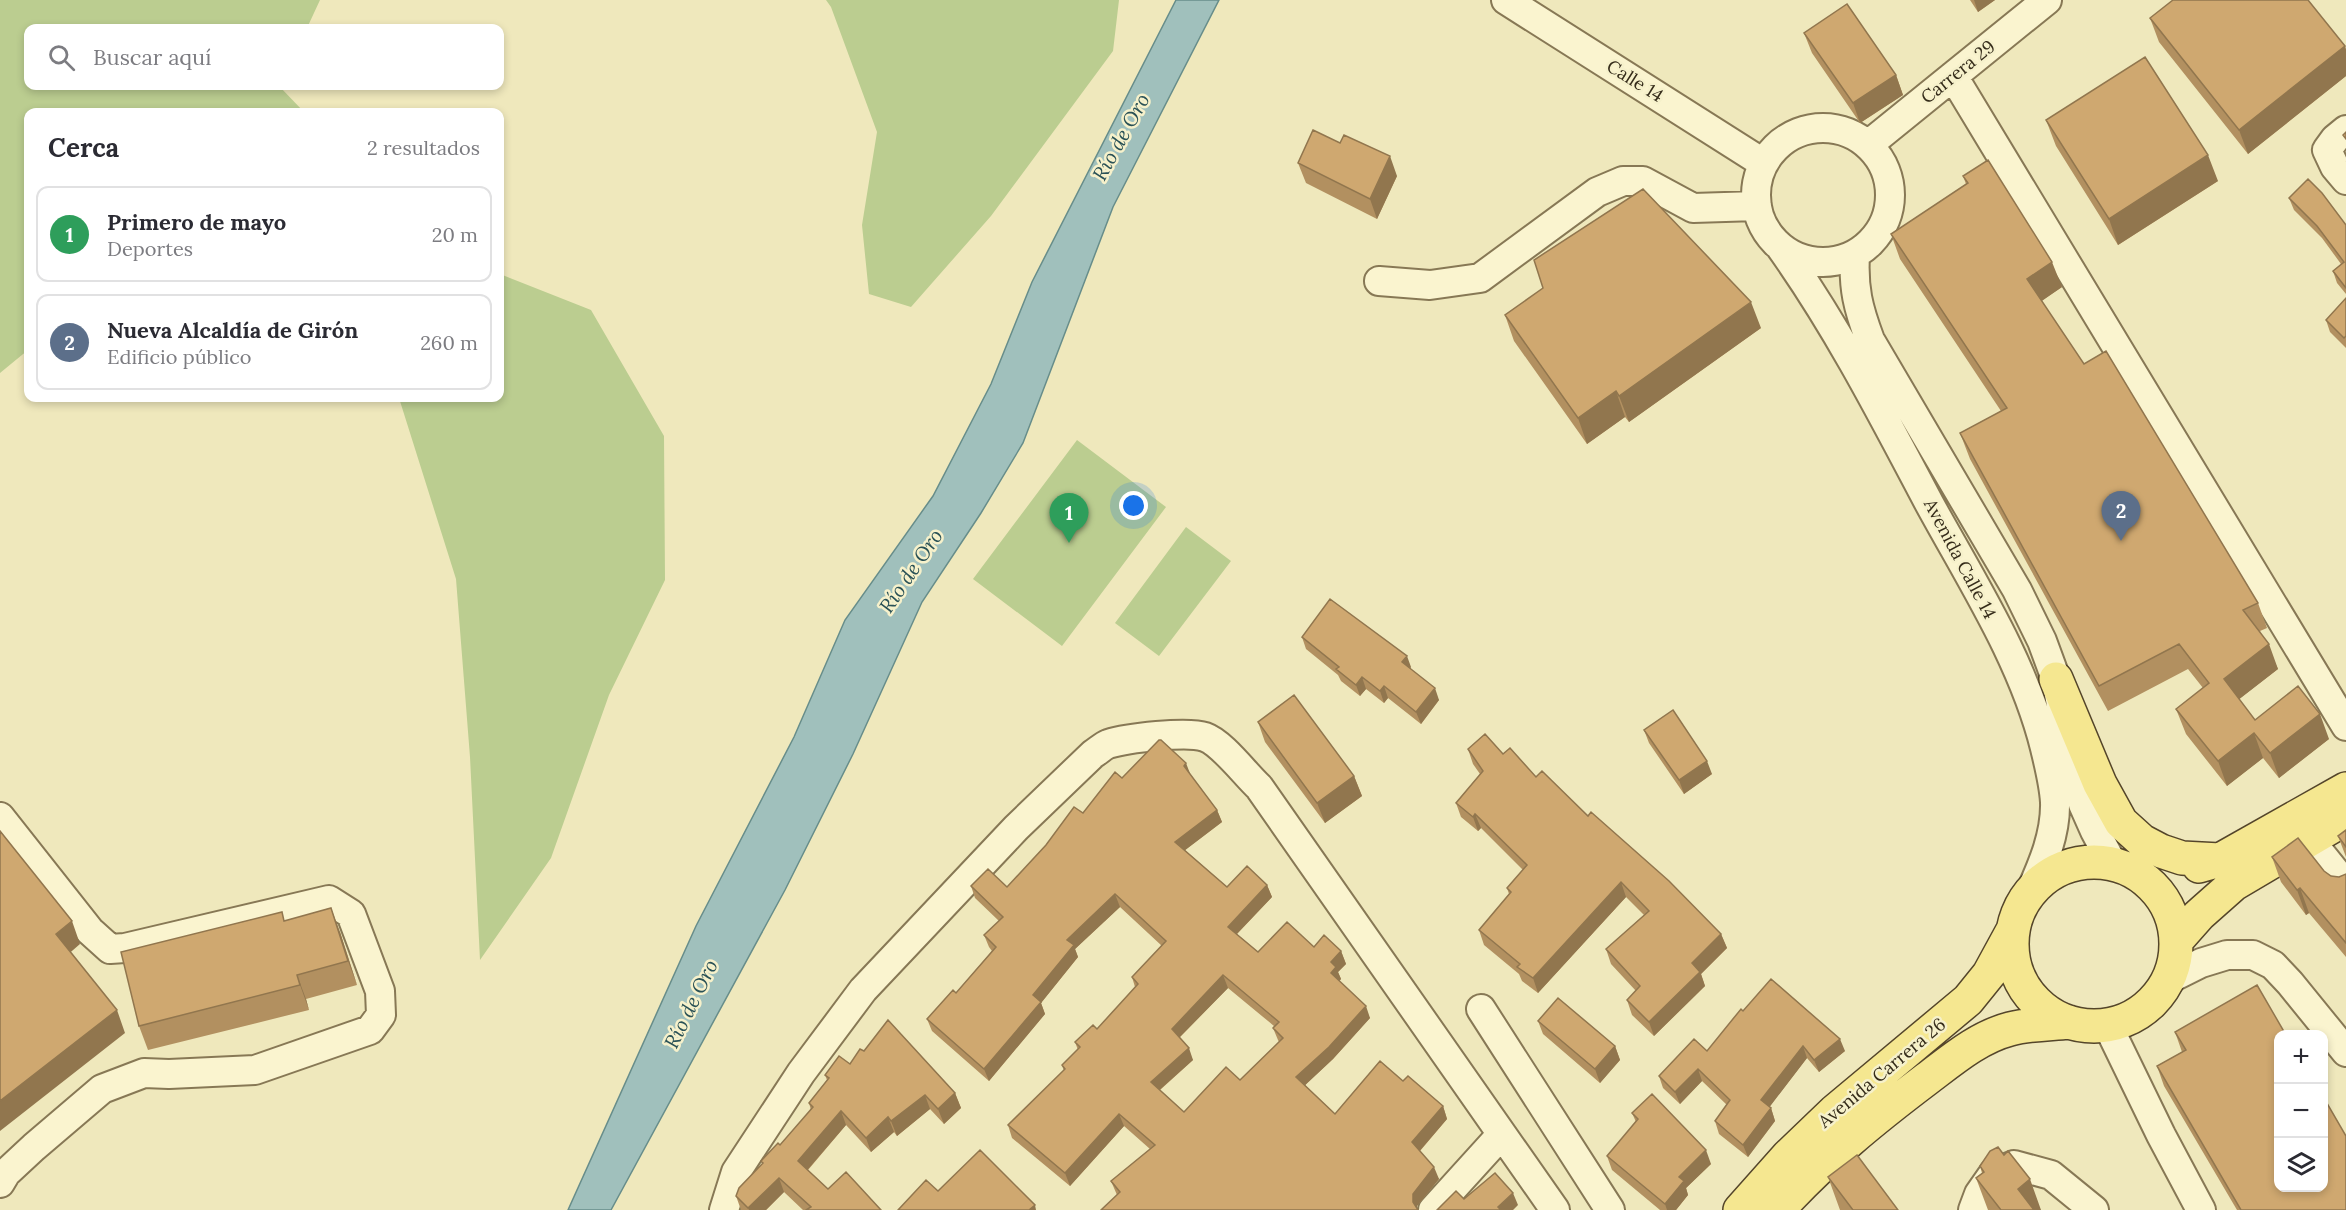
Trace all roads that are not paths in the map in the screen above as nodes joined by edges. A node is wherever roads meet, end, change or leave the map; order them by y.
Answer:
1 (1506, 0) edge
2 (2047, 0) edge
3 (1953, 76) junction
4 (2346, 130) edge
5 (1868, 144) junction
6 (1763, 163) junction
7 (2340, 174) edge
8 (1756, 206) junction
9 (1781, 248) junction
10 (1855, 255) junction
11 (1379, 281) dead end
12 (2056, 679) junction
13 (2346, 726) edge
14 (2346, 789) edge
15 (0, 817) edge
16 (2346, 819) edge
17 (2309, 839) junction
18 (2220, 860) junction
19 (2125, 870) junction
20 (2346, 885) edge
21 (2030, 893) junction
22 (2013, 928) junction
23 (2176, 941) junction
24 (2169, 979) junction
25 (1481, 1009) dead end
26 (2069, 1022) junction
27 (2108, 1026) junction
28 (2346, 1052) edge
29 (1501, 1135) junction
30 (0, 1183) edge
31 (724, 1210) edge
32 (1432, 1210) edge
33 (1555, 1210) edge
34 (1610, 1210) edge
35 (1740, 1210) edge
36 (1779, 1210) edge
37 (1974, 1210) edge
38 (2094, 1210) edge
39 (2201, 1210) edge

1 - 6 street, Calle 14
2 - 3 street, Carrera 29
3 - 5 street, Carrera 29
3 - 13 street
4 - 7 street
5 - 6 street
5 - 10 street
6 - 8 street
8 - 9 street
8 - 11 street
9 - 10 street
9 - 21 street, Avenida Calle 14
10 - 12 street, Avenida Calle 14
12 - 18 main road
12 - 19 street, Avenida Calle 14
14 - 18 main road
15 - 30 street
16 - 17 main road
17 - 20 street
17 - 23 main road
18 - 19 main road
19 - 21 main road
19 - 23 main road
21 - 22 main road
22 - 26 main road
22 - 35 main road, Avenida Carrera 26
23 - 24 main road
24 - 27 main road
24 - 28 street
25 - 34 street
26 - 27 main road
26 - 36 main road, Avenida Carrera 26
27 - 39 street
29 - 31 street
29 - 32 street
29 - 33 street
37 - 38 street

